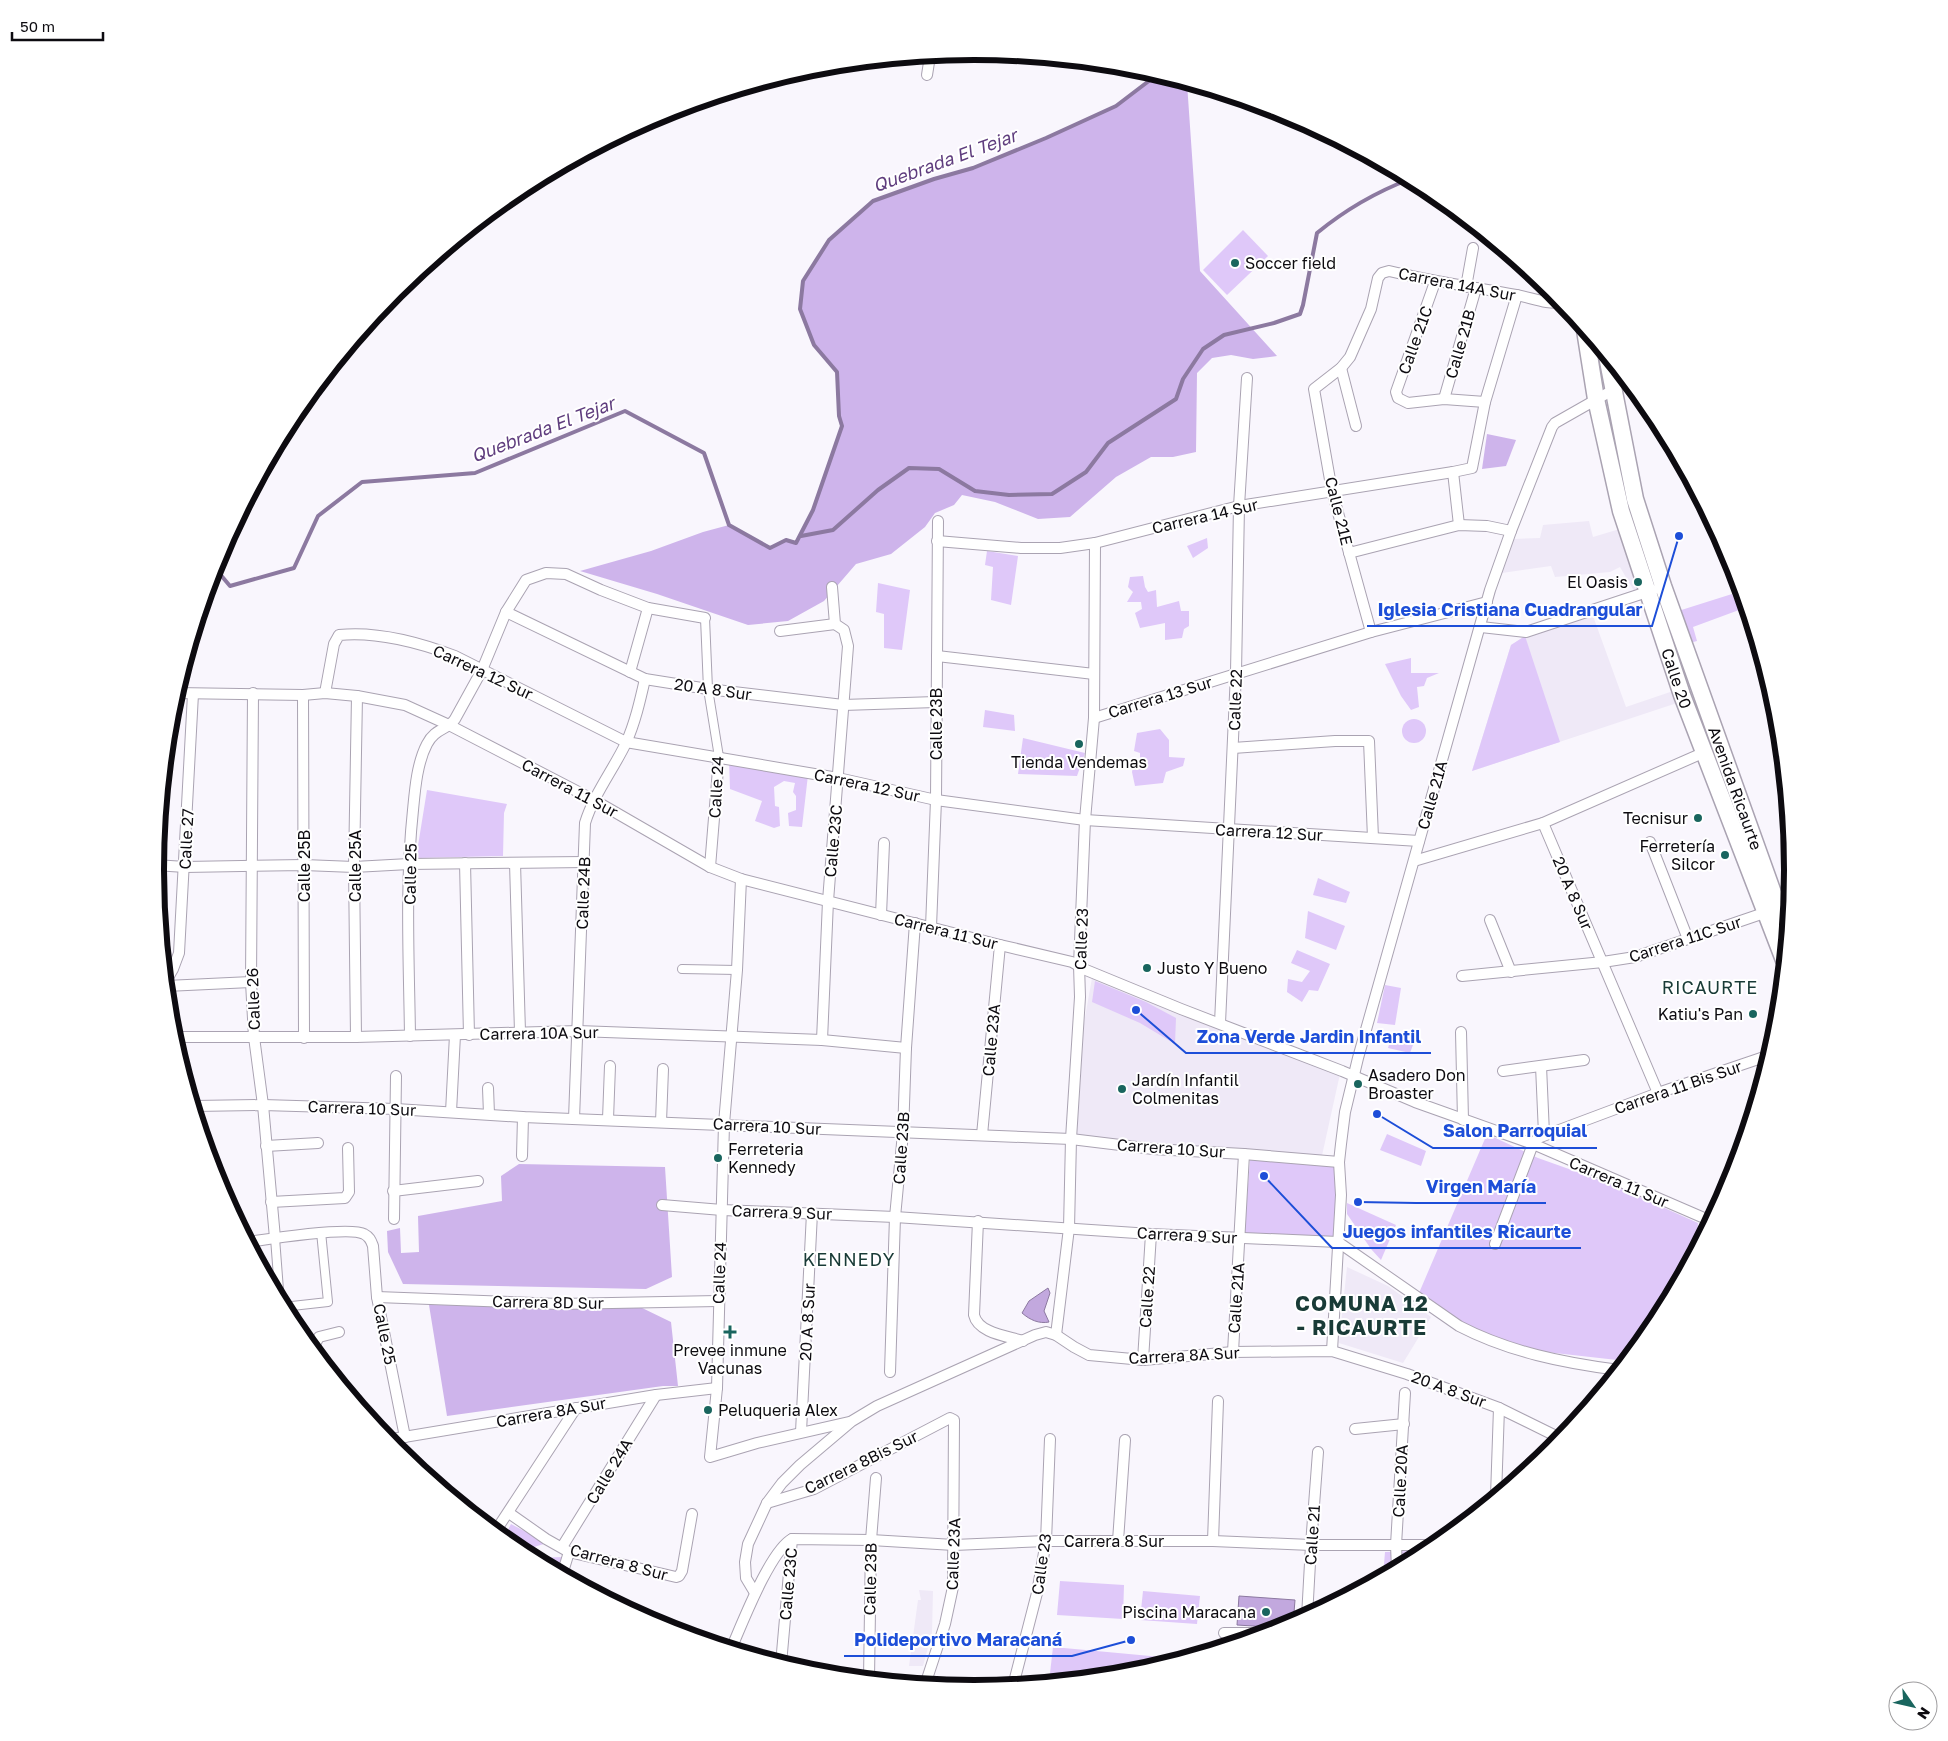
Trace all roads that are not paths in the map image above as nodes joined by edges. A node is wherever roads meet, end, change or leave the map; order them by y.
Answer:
1 (929, 62) edge
2 (927, 75) dead end
3 (1473, 248) dead end
4 (1435, 282) junction
5 (1471, 287) junction
6 (1517, 295) junction
7 (1552, 302) edge
8 (1587, 340) edge
9 (1609, 367) edge
10 (1341, 368) junction
11 (1247, 378) dead end
12 (1613, 390) junction
13 (1444, 399) junction
14 (1596, 399) junction
15 (1486, 402) junction
16 (1356, 426) dead end
17 (1453, 472) junction
18 (1332, 491) junction
19 (1239, 506) junction
20 (938, 521) dead end
21 (1459, 526) junction
22 (1511, 531) junction
23 (937, 541) junction
24 (1095, 543) junction
25 (1349, 553) junction
26 (832, 587) dead end
27 (1656, 589) junction
28 (1487, 602) junction
29 (648, 608) junction
30 (506, 612) junction
31 (705, 618) joint
32 (835, 624) junction
33 (1481, 627) junction
34 (780, 631) dead end
35 (1371, 632) junction
36 (937, 656) junction
37 (482, 670) junction
38 (630, 672) junction
39 (1236, 673) junction
40 (1094, 674) junction
41 (645, 679) junction
42 (708, 689) junction
43 (183, 693) edge
44 (325, 693) junction
45 (193, 694) junction
46 (253, 694) junction
47 (303, 695) junction
48 (357, 696) junction
49 (936, 702) junction
50 (843, 705) junction
51 (1094, 718) junction
52 (449, 725) junction
53 (626, 742) junction
54 (1232, 748) junction
55 (1705, 752) junction
56 (719, 757) junction
57 (838, 778) junction
58 (594, 800) junction
59 (936, 800) junction
60 (1086, 820) junction
61 (1543, 824) junction
62 (1229, 830) junction
63 (1373, 838) junction
64 (1419, 841) junction
65 (1650, 842) dead end
66 (884, 843) dead end
67 (1414, 861) junction
68 (585, 862) junction
69 (515, 863) junction
70 (409, 864) junction
71 (464, 864) junction
72 (304, 865) junction
73 (163, 866) edge
74 (252, 866) junction
75 (710, 866) junction
76 (185, 867) junction
77 (354, 867) junction
78 (741, 878) junction
79 (828, 901) junction
80 (1767, 912) junction
81 (881, 914) junction
82 (1490, 920) dead end
83 (1783, 922) edge
84 (915, 923) junction
85 (931, 928) junction
86 (1688, 939) junction
87 (1000, 945) junction
88 (1780, 950) edge
89 (1603, 962) junction
90 (1079, 965) junction
91 (682, 969) dead end
92 (737, 970) junction
93 (1511, 972) junction
94 (170, 974) edge
95 (1462, 976) dead end
96 (251, 982) junction
97 (172, 986) edge
98 (1220, 1023) junction
99 (578, 1030) junction
100 (520, 1032) junction
101 (1461, 1032) dead end
102 (455, 1034) junction
103 (470, 1035) junction
104 (254, 1036) junction
105 (410, 1036) junction
106 (181, 1037) edge
107 (356, 1037) junction
108 (304, 1038) junction
109 (732, 1038) junction
110 (822, 1040) junction
111 (906, 1048) junction
112 (1762, 1058) edge
113 (1584, 1060) dead end
114 (610, 1066) dead end
115 (1541, 1066) junction
116 (663, 1069) dead end
117 (1503, 1071) dead end
118 (396, 1076) dead end
119 (1354, 1077) junction
120 (488, 1088) dead end
121 (1658, 1093) junction
122 (262, 1105) junction
123 (199, 1106) edge
124 (396, 1109) junction
125 (451, 1112) junction
126 (489, 1114) junction
127 (524, 1117) junction
128 (574, 1119) junction
129 (608, 1119) junction
130 (1463, 1120) junction
131 (661, 1122) junction
132 (724, 1124) junction
133 (903, 1133) junction
134 (1544, 1134) junction
135 (982, 1136) junction
136 (1071, 1139) junction
137 (318, 1143) dead end
138 (1533, 1144) junction
139 (266, 1146) junction
140 (348, 1148) dead end
141 (1244, 1154) junction
142 (522, 1156) dead end
143 (1339, 1162) junction
144 (478, 1181) dead end
145 (393, 1191) junction
146 (271, 1202) junction
147 (662, 1205) dead end
148 (722, 1210) junction
149 (812, 1213) junction
150 (895, 1217) junction
151 (394, 1219) dead end
152 (1706, 1219) edge
153 (978, 1221) junction
154 (1069, 1228) junction
155 (321, 1232) junction
156 (1151, 1234) junction
157 (276, 1238) junction
158 (1240, 1238) junction
159 (253, 1241) edge
160 (1338, 1242) junction
161 (1495, 1244) dead end
162 (279, 1287) edge
163 (378, 1297) junction
164 (718, 1301) junction
165 (291, 1307) edge
166 (339, 1332) dead end
167 (1056, 1335) junction
168 (1023, 1341) junction
169 (316, 1343) edge
170 (1332, 1351) junction
171 (1233, 1352) junction
172 (1143, 1360) junction
173 (1613, 1369) edge
174 (890, 1372) dead end
175 (717, 1388) junction
176 (1405, 1393) dead end
177 (656, 1394) junction
178 (1218, 1401) dead end
179 (576, 1408) junction
180 (1498, 1408) junction
181 (954, 1420) joint
182 (852, 1421) junction
183 (1404, 1424) junction
184 (1355, 1429) dead end
185 (802, 1432) junction
186 (1555, 1436) edge
187 (405, 1437) junction
188 (396, 1438) edge
189 (1050, 1439) dead end
190 (1125, 1440) dead end
191 (1318, 1452) dead end
192 (876, 1478) dead end
193 (1496, 1490) edge
194 (767, 1503) junction
195 (509, 1512) junction
196 (692, 1514) dead end
197 (499, 1526) edge
198 (792, 1539) junction
199 (871, 1540) junction
200 (1046, 1541) junction
201 (1118, 1541) junction
202 (1213, 1541) junction
203 (954, 1545) junction
204 (1310, 1545) junction
205 (1396, 1545) junction
206 (1421, 1546) edge
207 (566, 1550) junction
208 (1397, 1561) edge
209 (563, 1568) edge
210 (755, 1593) junction
211 (1307, 1608) edge
212 (1224, 1632) dead end
213 (1249, 1633) edge
214 (733, 1644) edge
215 (782, 1657) edge
216 (869, 1674) edge
217 (927, 1679) edge
218 (1015, 1679) edge

1 - 2 street
3 - 5 street, Calle 21B
4 - 5 street, Carrera 14A Sur
4 - 10 street, Carrera 14A Sur
4 - 13 street, Calle 21C
5 - 6 street, Carrera 14A Sur
5 - 13 street, Calle 21B
6 - 7 street, Carrera 14A Sur
6 - 15 street
8 - 14 main road, Calle 20
9 - 12 main road, Avenida Ricaurte
10 - 16 street
10 - 18 street, Calle 21E
11 - 19 street, Calle 22
12 - 14 street, Calle 21A
12 - 27 main road, Avenida Ricaurte
13 - 15 street
14 - 22 street, Calle 21A
14 - 27 main road, Calle 20
15 - 17 street, Carrera 14 Sur
17 - 18 street, Carrera 14 Sur
17 - 21 street
18 - 19 street, Carrera 14 Sur
18 - 25 street, Calle 21E
19 - 24 street, Carrera 14 Sur
19 - 39 street, Calle 22
20 - 23 street, Calle 23B
21 - 22 street
21 - 25 street
22 - 28 street, Calle 21A
23 - 24 street, Carrera 14 Sur
23 - 36 street, Calle 23B
24 - 40 street, Calle 23
25 - 35 street, Calle 21E
26 - 32 street, Calle 23C
27 - 33 street
27 - 55 main road, Calle 20
27 - 83 main road, Avenida Ricaurte
28 - 33 street, Calle 21A
28 - 35 street, Carrera 13 Sur
29 - 30 street
29 - 31 street
29 - 38 street
30 - 37 street
30 - 38 street, 20 A 8 Sur
31 - 42 street, Calle 24
32 - 34 street
32 - 50 street, Calle 23C
33 - 64 street, Calle 21A
35 - 39 street, Carrera 13 Sur
36 - 40 street
36 - 49 street, Calle 23B
37 - 44 street, Carrera 12 Sur
37 - 52 street
37 - 53 street, Carrera 12 Sur
38 - 41 street, 20 A 8 Sur
39 - 51 street, Carrera 13 Sur
39 - 54 street, Calle 22
40 - 51 street, Calle 23
41 - 42 street, 20 A 8 Sur
41 - 53 street, Calle 24B
42 - 50 street, 20 A 8 Sur
42 - 56 street, Calle 24
43 - 45 street, Carrera 11 Sur
44 - 47 street, Carrera 11 Sur
44 - 48 street, Carrera 11 Sur
45 - 46 street, Carrera 11 Sur
45 - 76 street, Calle 27
46 - 47 street, Carrera 11 Sur
46 - 74 street, Calle 26
47 - 72 street, Calle 25B
48 - 52 street, Carrera 11 Sur
48 - 77 street, Calle 25A
49 - 50 street, 20 A 8 Sur
49 - 59 street, Calle 23B
50 - 57 street, Calle 23C
51 - 60 street, Calle 23
52 - 58 street, Carrera 11 Sur
52 - 70 street, Calle 25
53 - 56 street, Carrera 12 Sur
53 - 58 street, Calle 24B
54 - 62 street, Calle 22
54 - 63 street
55 - 61 street
55 - 80 main road, Calle 20
56 - 57 street, Carrera 12 Sur
56 - 75 street, Calle 24
57 - 59 street, Carrera 12 Sur
57 - 79 street, Calle 23C
58 - 68 street, Calle 24B
58 - 75 street, Carrera 11 Sur
59 - 60 street, Carrera 12 Sur
59 - 85 street, Calle 23B
60 - 62 street, Carrera 12 Sur
60 - 90 street, Calle 23
61 - 67 street
61 - 89 street, 20 A 8 Sur
62 - 63 street, Carrera 12 Sur
62 - 98 street, Calle 22
63 - 64 street, Carrera 12 Sur
64 - 67 street, Calle 21A
65 - 86 street
66 - 81 street
67 - 119 street, Calle 21A
68 - 69 street
68 - 99 street, Calle 24B
69 - 71 street
69 - 100 street
70 - 71 street
70 - 77 street
70 - 105 street, Calle 25
71 - 103 street
72 - 74 street
72 - 77 street
72 - 108 street, Calle 25B
73 - 76 street
74 - 76 street
74 - 96 street, Calle 26
75 - 78 street, Carrera 11 Sur
76 - 94 street, Calle 27
77 - 107 street, Calle 25A
78 - 79 street, Carrera 11 Sur
78 - 92 street, Calle 24
79 - 81 street, Carrera 11 Sur
79 - 110 street, Calle 23C
80 - 86 street, Carrera 11C Sur
80 - 88 main road, Calle 20
81 - 84 street, Carrera 11 Sur
82 - 93 street
84 - 85 street, Carrera 11 Sur
84 - 111 street, Calle 23B
85 - 87 street, Carrera 11 Sur
86 - 89 street, Carrera 11C Sur
87 - 90 street, Carrera 11 Sur
87 - 135 street, Calle 23A
89 - 93 street
89 - 121 street, 20 A 8 Sur
90 - 98 street, Carrera 11 Sur
90 - 136 street, Calle 23
91 - 92 street
92 - 109 street, Calle 24
93 - 95 street
96 - 97 street
96 - 104 street, Calle 26
98 - 119 street, Carrera 11 Sur
99 - 100 street, Carrera 10A Sur
99 - 109 street, Carrera 10A Sur
99 - 128 street, Calle 24B
100 - 103 street, Carrera 10A Sur
101 - 130 street
102 - 103 street, Carrera 10A Sur
102 - 105 street, Carrera 10A Sur
102 - 125 street
104 - 106 street, Carrera 10A Sur
104 - 108 street, Carrera 10A Sur
104 - 122 street, Calle 26
105 - 107 street, Carrera 10A Sur
107 - 108 street, Carrera 10A Sur
109 - 110 street, Carrera 10A Sur
109 - 132 street, Calle 24
110 - 111 street, Carrera 10A Sur
111 - 133 street, Calle 23B
112 - 121 street, Carrera 11 Bis Sur
113 - 115 street
114 - 129 street
115 - 117 street
115 - 134 street
116 - 131 street
118 - 124 street
119 - 130 street, Carrera 11 Sur
119 - 143 street, Calle 21A
120 - 126 street
121 - 134 street, Carrera 11 Bis Sur
122 - 123 street, Carrera 10 Sur
122 - 124 street, Carrera 10 Sur
122 - 139 street, Calle 26
124 - 125 street, Carrera 10 Sur
124 - 145 street
125 - 126 street, Carrera 10 Sur
126 - 127 street, Carrera 10 Sur
127 - 128 street, Carrera 10 Sur
127 - 142 street
128 - 129 street, Carrera 10 Sur
129 - 131 street, Carrera 10 Sur
130 - 138 street, Carrera 11 Sur
131 - 132 street, Carrera 10 Sur
132 - 133 street, Carrera 10 Sur
132 - 148 street, Calle 24
133 - 135 street, Carrera 10 Sur
133 - 150 street, Calle 23B
134 - 138 street, Carrera 11 Bis Sur
135 - 136 street, Carrera 10 Sur
136 - 141 street, Carrera 10 Sur
136 - 154 street, Calle 23
137 - 139 street
138 - 152 street, Carrera 11 Sur
138 - 161 street
139 - 146 street, Calle 26
140 - 146 street
141 - 143 street, Carrera 10 Sur
141 - 158 street, Calle 21A
143 - 160 street, Calle 21A
144 - 145 street
145 - 151 street
146 - 157 street, Calle 26
147 - 148 street, Carrera 9 Sur
148 - 149 street, Carrera 9 Sur
148 - 164 street, Calle 24
149 - 150 street, Carrera 9 Sur
149 - 185 street, 20 A 8 Sur
150 - 153 street, Carrera 9 Sur
150 - 174 street, Calle 23B
153 - 154 street, Carrera 9 Sur
153 - 168 street
154 - 156 street, Carrera 9 Sur
154 - 167 street, Calle 23
155 - 157 street
155 - 163 street, Calle 25
155 - 165 street
156 - 158 street, Carrera 9 Sur
156 - 172 street, Calle 22
157 - 159 street
157 - 162 street, Calle 26
158 - 160 street, Carrera 9 Sur
158 - 171 street, Calle 21A
160 - 170 street
160 - 173 street
163 - 164 street, Carrera 8D Sur
163 - 187 street, Calle 25
164 - 175 street, Calle 24
166 - 169 street
167 - 168 street
167 - 172 street, Carrera 8A Sur
168 - 182 street
170 - 171 street, Carrera 8A Sur
170 - 180 street, 20 A 8 Sur
171 - 172 street, Carrera 8A Sur
175 - 177 street, Carrera 8A Sur
175 - 185 street, Calle 24
176 - 183 street, Calle 20A
177 - 179 street, Carrera 8A Sur
177 - 207 street, Calle 24A
178 - 202 street
179 - 187 street, Carrera 8A Sur
179 - 195 street
180 - 186 street, 20 A 8 Sur
180 - 193 street
181 - 194 street, Carrera 8Bis Sur
181 - 203 street, Calle 23A
182 - 185 street
182 - 194 street
183 - 184 street
183 - 205 street, Calle 20A
187 - 188 street, Carrera 8A Sur
189 - 200 street, Calle 23
190 - 201 street
191 - 204 street, Calle 21
192 - 199 street, Calle 23B
194 - 210 street
195 - 197 street
195 - 207 street, Carrera 8 Sur
196 - 207 street, Carrera 8 Sur
198 - 199 street, Carrera 8 Sur
198 - 210 street, Calle 23C
198 - 215 street, Calle 23C
199 - 203 street, Carrera 8 Sur
199 - 216 street, Calle 23B
200 - 201 street, Carrera 8 Sur
200 - 203 street, Carrera 8 Sur
200 - 218 street, Calle 23
201 - 202 street, Carrera 8 Sur
202 - 204 street, Carrera 8 Sur
203 - 217 street, Calle 23A
204 - 205 street, Carrera 8 Sur
204 - 211 street, Calle 21
205 - 206 street, Carrera 8 Sur
205 - 208 street, Calle 20A
207 - 209 street, Calle 24A
210 - 214 street, Calle 23C
212 - 213 street

